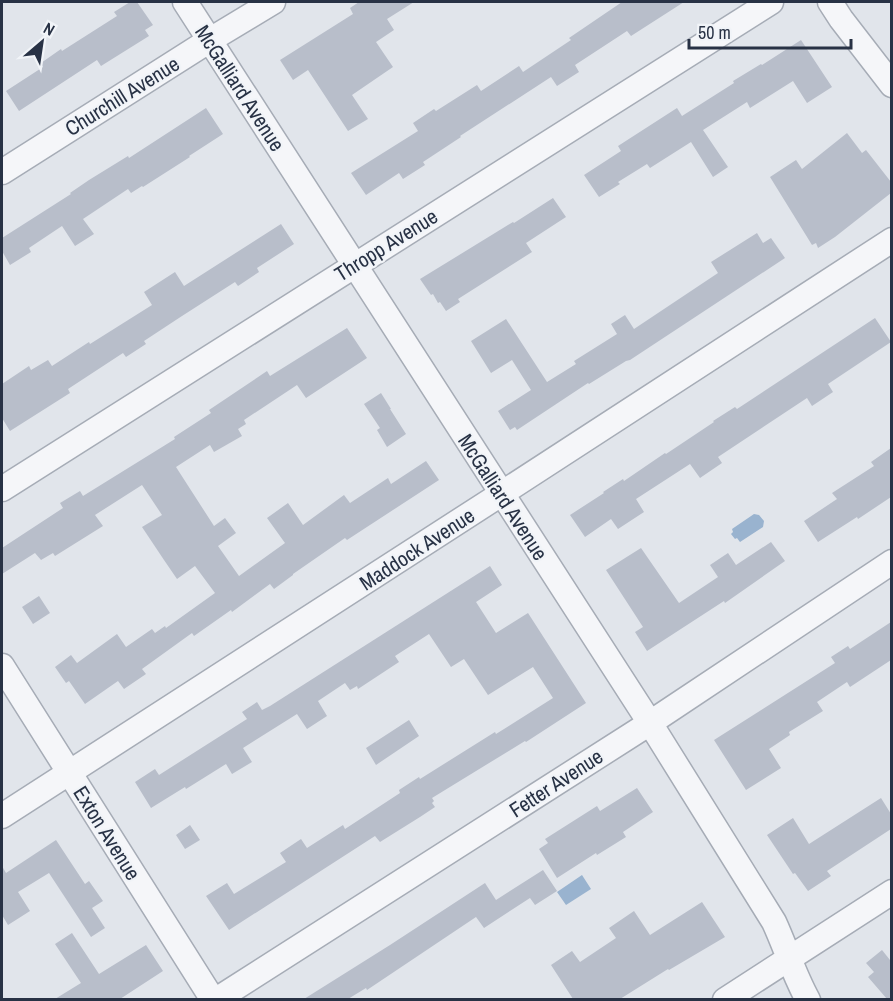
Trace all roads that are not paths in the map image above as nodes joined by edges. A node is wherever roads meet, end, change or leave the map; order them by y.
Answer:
1 (185, 2) edge
2 (273, 2) edge
3 (771, 2) edge
4 (830, 2) edge
5 (210, 40) junction
6 (891, 86) edge
7 (2, 172) edge
8 (891, 240) edge
9 (355, 265) junction
10 (2, 489) edge
11 (501, 494) junction
12 (891, 562) edge
13 (2, 666) edge
14 (650, 723) junction
15 (70, 773) junction
16 (2, 816) edge
17 (891, 892) edge
18 (789, 957) junction
19 (215, 999) edge
20 (724, 999) edge
21 (808, 999) edge

1 - 5 street, McGalliard Avenue
2 - 5 street, Churchill Avenue
3 - 9 street, Thropp Avenue
4 - 6 street
5 - 7 street, Churchill Avenue
5 - 9 street, McGalliard Avenue
8 - 11 street, Maddock Avenue
9 - 10 street, Thropp Avenue
9 - 11 street, McGalliard Avenue
11 - 14 street, McGalliard Avenue
11 - 15 street, Maddock Avenue
12 - 14 street, Fetter Avenue
13 - 15 street, Exton Avenue
14 - 18 street, McGalliard Avenue
14 - 19 street, Fetter Avenue
15 - 16 street, Maddock Avenue
15 - 19 street, Exton Avenue
17 - 18 street
18 - 20 street
18 - 21 street, McGalliard Avenue

